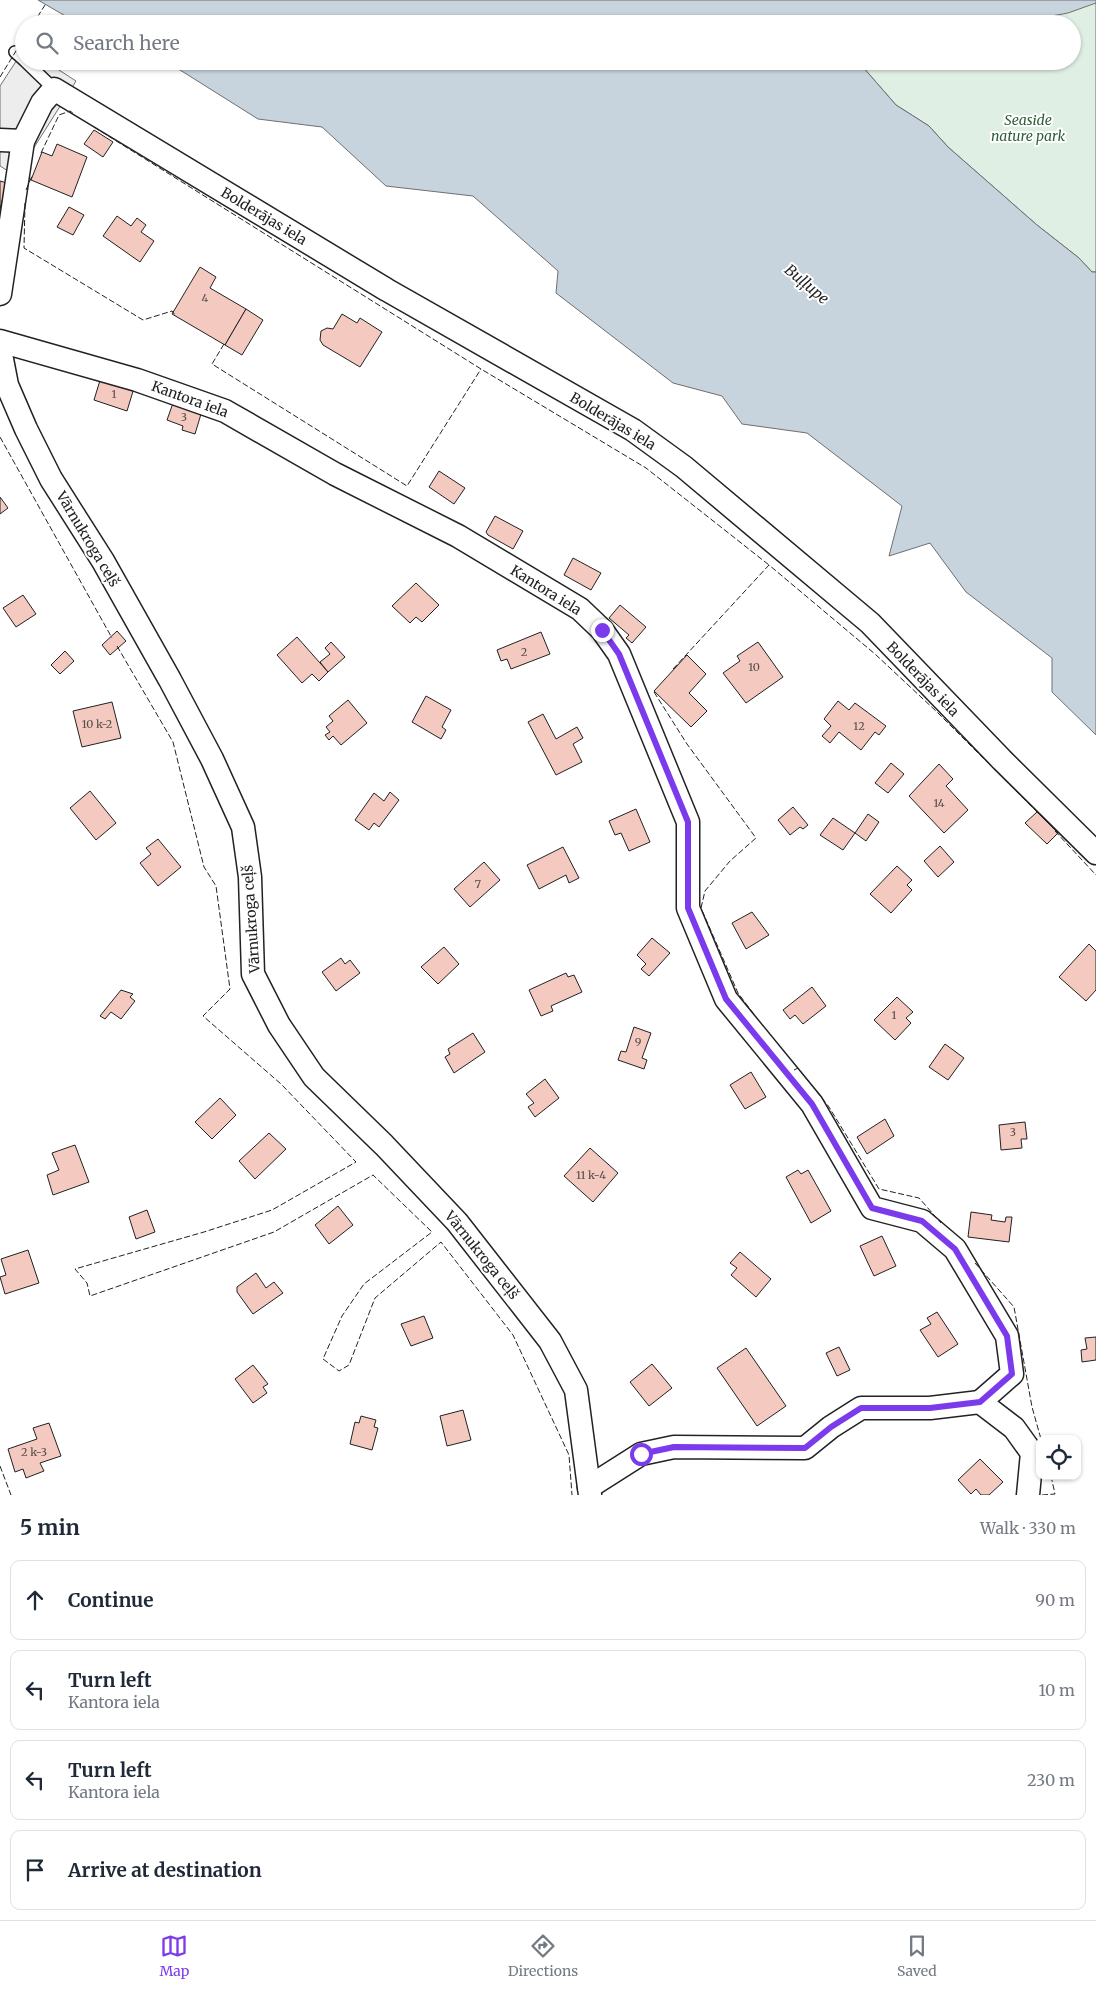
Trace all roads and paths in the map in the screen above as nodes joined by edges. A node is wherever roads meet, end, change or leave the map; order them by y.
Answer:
1 (34, 70) edge
2 (54, 89) junction
3 (0, 140) edge
4 (23, 141) junction
5 (0, 294) edge
6 (0, 341) edge
7 (0, 349) edge
8 (1096, 853) edge
9 (980, 1402) junction
10 (589, 1491) edge
11 (1028, 1495) edge

1 - 2 lane
2 - 4 street
2 - 8 street, Bolderājas iela
3 - 4 street
4 - 5 street
6 - 9 street, Kantora iela
7 - 10 street, Vārnukroga ceļš
9 - 10 street
9 - 11 street

